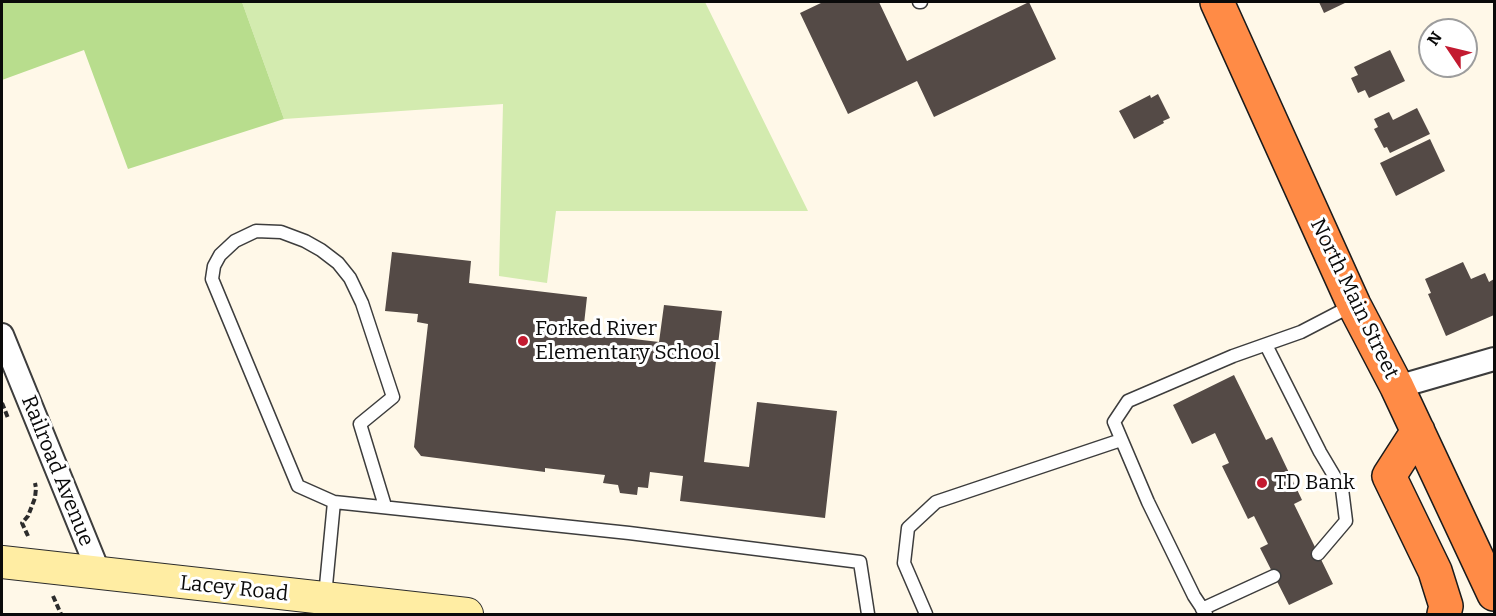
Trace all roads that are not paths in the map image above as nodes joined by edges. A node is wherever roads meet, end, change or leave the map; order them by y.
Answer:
1 (1217, 2) edge
2 (1354, 304) junction
3 (2, 336) edge
4 (1266, 345) junction
5 (1494, 359) edge
6 (1397, 387) junction
7 (1418, 431) junction
8 (1121, 440) junction
9 (334, 502) junction
10 (385, 506) junction
11 (1318, 554) dead end
12 (2, 562) edge
13 (99, 573) junction
14 (1274, 576) dead end
15 (1494, 594) edge
16 (324, 599) junction
17 (1204, 612) edge
18 (467, 615) edge
19 (868, 615) edge
20 (926, 615) edge
21 (1444, 615) edge

1 - 2 highway, North Main Street
2 - 4 lane
2 - 6 highway, North Main Street
3 - 13 street, Railroad Avenue
4 - 8 lane
4 - 11 lane
5 - 6 street
6 - 7 highway, North Main Street
7 - 15 highway, North Main Street
7 - 21 highway
8 - 17 lane
8 - 20 lane
9 - 10 lane
9 - 10 lane
9 - 16 lane
10 - 19 lane
12 - 13 main road, Lacey Road
13 - 16 main road, Lacey Road
14 - 17 lane
16 - 18 main road, Lacey Road

